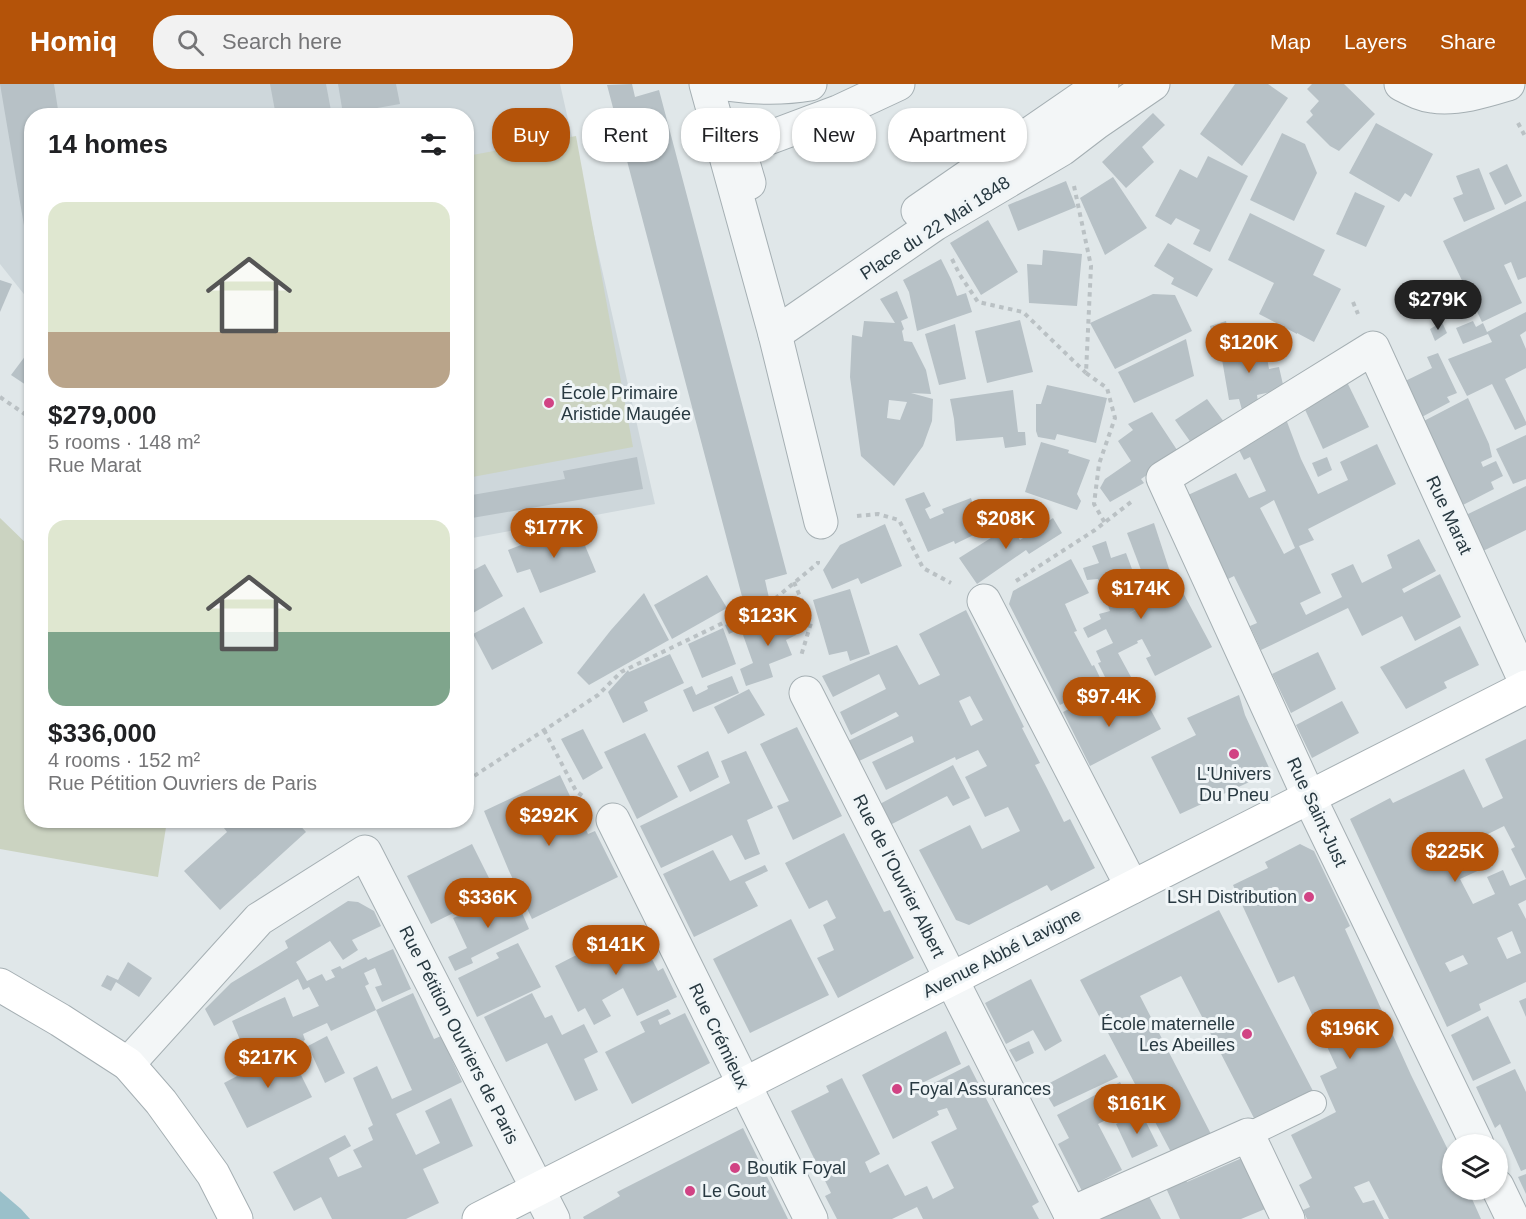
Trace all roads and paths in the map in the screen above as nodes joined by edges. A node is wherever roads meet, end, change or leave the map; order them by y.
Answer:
1 (707, 84) edge
2 (725, 84) edge
3 (810, 84) edge
4 (898, 84) edge
5 (1102, 84) edge
6 (1153, 84) edge
7 (1401, 84) edge
8 (1508, 84) edge
9 (835, 98) edge
10 (719, 108) edge
11 (780, 127) edge
12 (1062, 149) junction
13 (743, 162) edge
14 (960, 275) dead end
15 (788, 302) junction
16 (775, 334) junction
17 (1086, 373) junction
18 (0, 397) edge
19 (24, 414) edge
20 (1163, 478) junction
21 (821, 522) junction
22 (1105, 523) junction
23 (794, 582) junction
24 (984, 601) junction
25 (1526, 685) edge
26 (806, 693) joint
27 (544, 730) junction
28 (474, 776) edge
29 (1309, 797) junction
30 (613, 820) joint
31 (1132, 887) junction
32 (950, 979) junction
33 (0, 985) edge
34 (128, 1064) junction
35 (743, 1084) junction
36 (1314, 1103) dead end
37 (1472, 1134) edge
38 (1248, 1135) junction
39 (538, 1188) junction
40 (1504, 1200) edge
41 (1072, 1216) edge
42 (237, 1219) edge
43 (479, 1219) edge
44 (553, 1219) edge
45 (811, 1219) edge
46 (1288, 1219) edge
47 (1513, 1219) edge

1 - 10 street
1 - 16 street
2 - 3 street
4 - 9 street
5 - 15 street, Place du 22 Mai 1848
6 - 12 street, Place du 22 Mai 1848
7 - 8 street
9 - 11 street
12 - 16 street, Place du 22 Mai 1848
12 - 17 path
13 - 15 street
14 - 17 path
15 - 16 street
16 - 21 street
17 - 22 path
18 - 19 path
20 - 22 path
20 - 25 street, Rue Marat
20 - 29 street, Rue Saint-Just
21 - 23 path
21 - 24 path
22 - 24 path
23 - 26 path
23 - 27 path
24 - 31 street
25 - 29 street, Avenue Abbé Lavigne
26 - 32 street, Rue de l'Ouvrier Albert
27 - 28 path
27 - 30 path
29 - 31 street, Avenue Abbé Lavigne
29 - 37 street, Rue Saint-Just
30 - 35 street, Rue Crémieux
31 - 32 street, Avenue Abbé Lavigne
32 - 35 street, Avenue Abbé Lavigne
32 - 41 street, Rue de l'Ouvrier Albert
33 - 34 street
34 - 39 street, Rue Pétition Ouvriers de Paris
34 - 42 street
35 - 39 street, Avenue Abbé Lavigne
35 - 45 street, Rue Crémieux
36 - 38 lane
38 - 41 street
38 - 46 street
39 - 43 street, Avenue Abbé Lavigne
39 - 44 street, Rue Pétition Ouvriers de Paris
40 - 47 street

